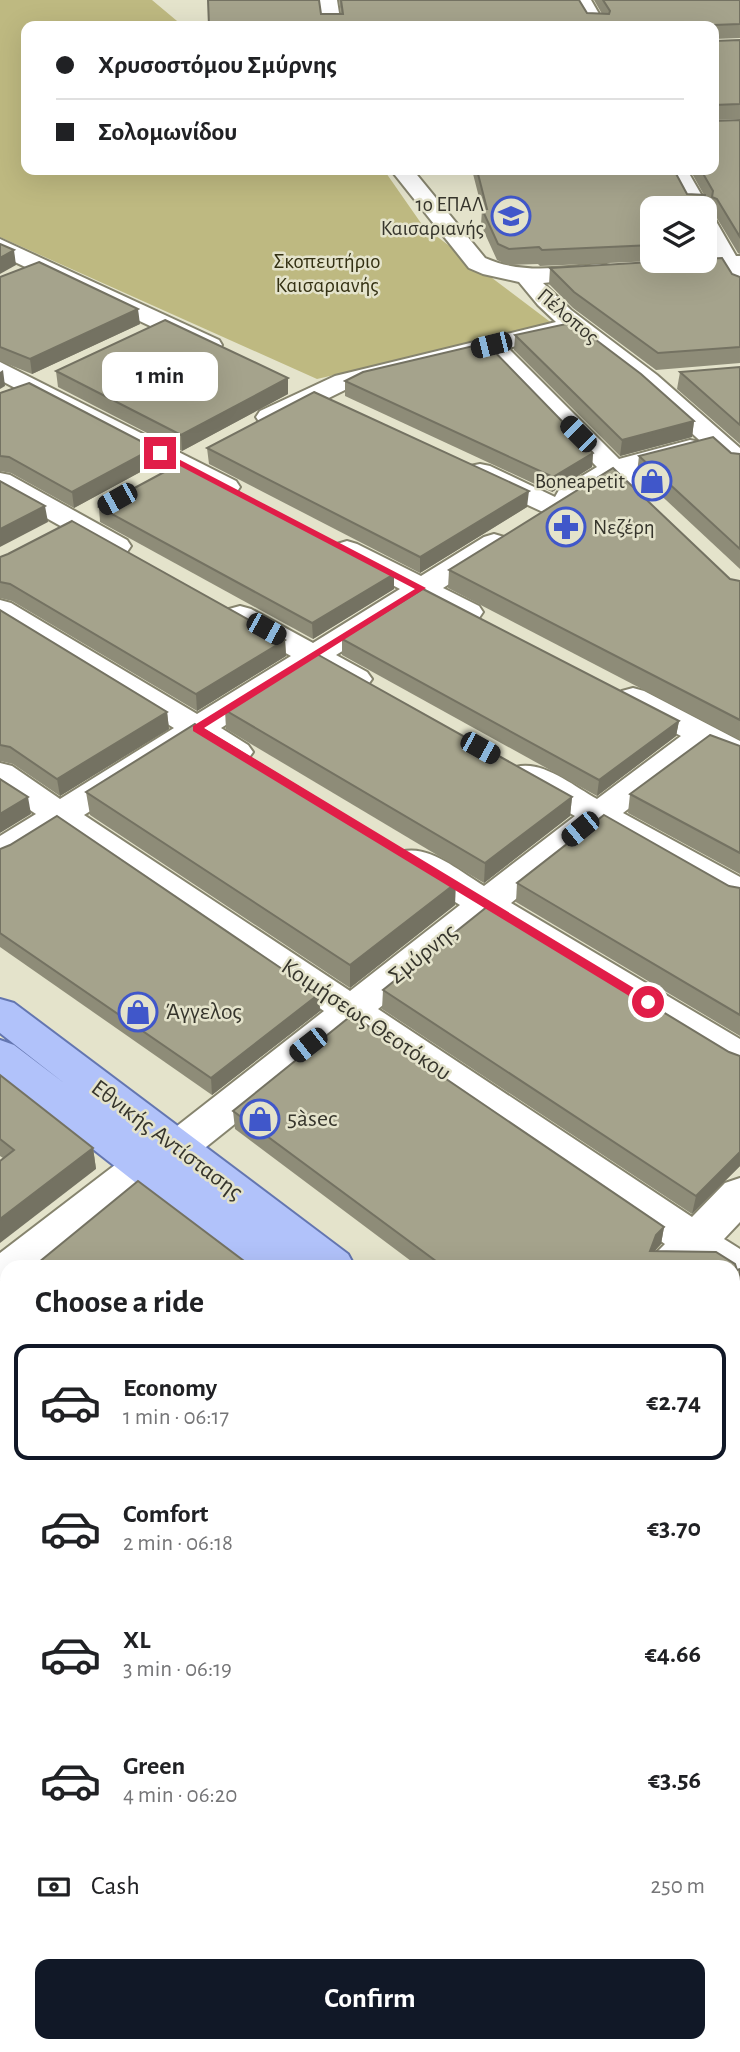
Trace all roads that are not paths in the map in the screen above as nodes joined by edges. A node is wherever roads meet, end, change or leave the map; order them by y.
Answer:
1 (328, 0) edge
2 (582, 0) edge
3 (331, 21) edge
4 (594, 21) edge
5 (406, 175) edge
6 (680, 175) edge
7 (691, 196) edge
8 (717, 240) edge
9 (0, 246) edge
10 (42, 265) junction
11 (621, 270) edge
12 (717, 270) edge
13 (736, 270) edge
14 (527, 276) junction
15 (10, 279) edge
16 (166, 324) junction
17 (577, 324) junction
18 (142, 335) edge
19 (491, 345) junction
20 (227, 353) edge
21 (0, 370) edge
22 (688, 377) edge
23 (44, 380) junction
24 (648, 381) junction
25 (289, 382) dead end
26 (313, 394) junction
27 (0, 401) edge
28 (338, 405) edge
29 (242, 432) edge
30 (717, 441) junction
31 (452, 459) edge
32 (740, 462) edge
33 (613, 469) junction
34 (0, 481) edge
35 (254, 501) edge
36 (651, 505) edge
37 (553, 506) junction
38 (326, 539) edge
39 (146, 562) edge
40 (421, 588) junction
41 (218, 602) edge
42 (0, 609) edge
43 (495, 626) edge
44 (314, 656) junction
45 (606, 684) edge
46 (385, 695) edge
47 (197, 729) junction
48 (704, 735) junction
49 (740, 754) edge
50 (504, 761) edge
51 (266, 771) edge
52 (0, 774) edge
53 (60, 814) junction
54 (599, 814) junction
55 (382, 841) edge
56 (0, 852) edge
57 (740, 893) edge
58 (486, 904) junction
59 (352, 1011) junction
60 (0, 1013) edge
61 (0, 1055) edge
62 (740, 1058) edge
63 (160, 1157) junction
64 (740, 1195) edge
65 (682, 1254) edge
66 (22, 1260) edge
67 (267, 1260) edge
68 (322, 1260) edge
69 (706, 1260) edge

1 - 3 street
2 - 4 street
5 - 14 street
6 - 7 street
8 - 13 street
9 - 10 street
10 - 15 street
10 - 16 street
11 - 14 street
12 - 13 street
14 - 17 street, Πέλοπος
16 - 18 street
16 - 20 street
17 - 19 street
17 - 24 street, Πέλοπος
19 - 26 street
19 - 33 street
21 - 23 street
22 - 24 street
23 - 27 street
23 - 35 street
24 - 30 street, Πέλοπος
25 - 26 street
26 - 28 street
26 - 29 street
30 - 32 street, Πέλοπος
30 - 33 street
31 - 37 street
33 - 36 street
33 - 37 street
34 - 39 street
37 - 40 street
38 - 40 street
40 - 43 street
40 - 44 street
41 - 44 street
42 - 47 street
44 - 46 street
44 - 47 street
45 - 48 street
47 - 51 street
47 - 53 street
48 - 49 street
48 - 54 street, Σμύρνης
50 - 54 street
52 - 53 street, Κοιμήσεως Θεοτόκου
53 - 56 street
53 - 59 street, Κοιμήσεως Θεοτόκου
54 - 57 street
54 - 58 street, Σμύρνης
55 - 58 street
58 - 59 street, Σμύρνης
58 - 62 street
59 - 63 street, Σμύρνης
59 - 65 street, Κοιμήσεως Θεοτόκου
60 - 63 main road, Εθνικής Αντίστασης
61 - 63 main road, Εθνικής Αντίστασης
63 - 66 street, Σμύρνης
63 - 67 main road, Εθνικής Αντίστασης
63 - 68 main road, Εθνικής Αντίστασης
64 - 65 street
65 - 69 street, Κοιμήσεως Θεοτόκου

